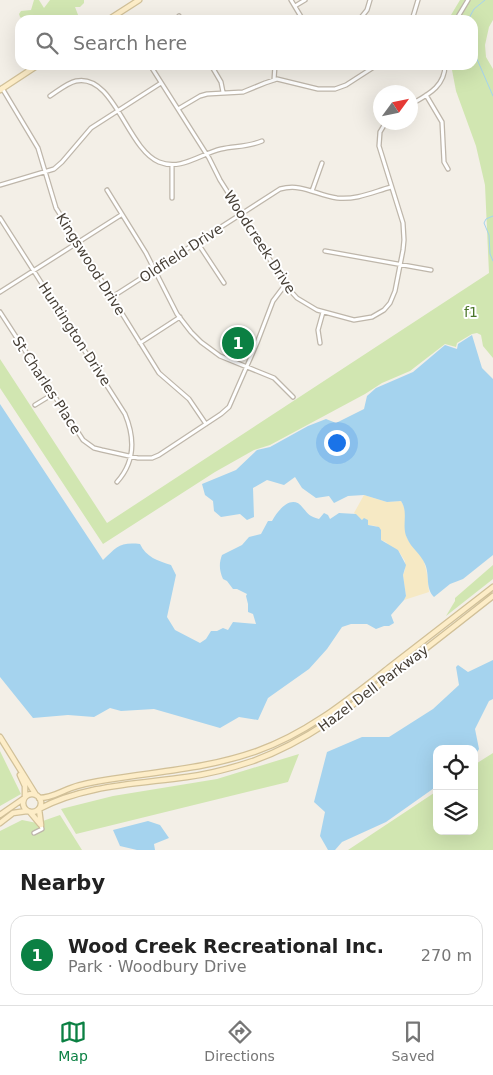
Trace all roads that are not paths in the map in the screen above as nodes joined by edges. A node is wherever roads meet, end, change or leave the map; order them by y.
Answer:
1 (139, 0) edge
2 (292, 0) edge
3 (305, 0) edge
4 (370, 0) edge
5 (418, 0) edge
6 (468, 0) edge
7 (295, 6) junction
8 (117, 14) edge
9 (300, 15) edge
10 (364, 15) edge
11 (414, 15) edge
12 (459, 15) edge
13 (30, 70) edge
14 (153, 70) edge
15 (214, 70) edge
16 (275, 70) edge
17 (370, 70) edge
18 (445, 70) edge
19 (274, 80) junction
20 (161, 83) junction
21 (1, 89) edge
22 (223, 92) junction
23 (50, 96) dead end
24 (426, 96) junction
25 (418, 100) edge
26 (178, 109) junction
27 (117, 111) junction
28 (381, 130) edge
29 (262, 141) dead end
30 (207, 154) junction
31 (322, 163) dead end
32 (172, 165) junction
33 (448, 169) dead end
34 (46, 172) junction
35 (0, 186) edge
36 (391, 187) junction
37 (107, 190) dead end
38 (312, 191) junction
39 (172, 198) dead end
40 (121, 214) junction
41 (241, 214) junction
42 (0, 218) edge
43 (78, 242) junction
44 (197, 242) junction
45 (325, 251) dead end
46 (400, 264) junction
47 (34, 270) junction
48 (155, 270) junction
49 (431, 270) dead end
50 (224, 283) dead end
51 (285, 286) junction
52 (0, 292) edge
53 (112, 297) junction
54 (0, 312) edge
55 (324, 312) junction
56 (180, 317) junction
57 (140, 343) junction
58 (320, 343) dead end
59 (247, 367) junction
60 (53, 394) junction
61 (293, 397) dead end
62 (34, 405) dead end
63 (206, 424) junction
64 (130, 457) junction
65 (117, 482) dead end
66 (493, 587) edge
67 (493, 596) edge
68 (0, 737) edge
69 (19, 768) junction
70 (38, 796) junction
71 (25, 798) junction
72 (39, 809) junction
73 (29, 812) junction
74 (0, 815) edge
75 (0, 823) edge
76 (41, 825) junction
77 (34, 833) dead end

1 - 8 main road
2 - 7 street
3 - 7 street
4 - 10 street
5 - 11 street
6 - 12 street
7 - 9 street
13 - 21 main road
14 - 20 street, Woodcreek Drive
15 - 22 street
16 - 19 street
17 - 19 street
18 - 24 street
19 - 22 street
20 - 26 street, Woodcreek Drive
20 - 27 street
21 - 34 street, Kingswood Drive
22 - 26 street
23 - 27 street
24 - 25 street
24 - 33 street
26 - 30 street, Woodcreek Drive
27 - 32 street
27 - 34 street
28 - 36 street, Woodcreek Drive
29 - 30 street
30 - 32 street
30 - 41 street, Woodcreek Drive
31 - 38 street
32 - 39 street
34 - 35 street
34 - 43 street, Kingswood Drive
36 - 38 street, Oldfield Drive
36 - 46 street, Woodcreek Drive
37 - 40 street
38 - 41 street, Oldfield Drive
40 - 43 street
40 - 48 street
41 - 44 street, Oldfield Drive
41 - 51 street, Woodcreek Drive
42 - 47 street, Huntington Drive
43 - 47 street
43 - 53 street, Kingswood Drive
44 - 48 street, Oldfield Drive
44 - 50 street
45 - 46 street
46 - 49 street
46 - 55 street, Woodcreek Drive
47 - 52 street
47 - 64 street, Huntington Drive
48 - 53 street, Oldfield Drive
48 - 56 street
51 - 55 street, Woodcreek Drive
51 - 59 street, St Charles Place
53 - 57 street, Kingswood Drive
54 - 60 street, St Charles Place
55 - 58 street
56 - 57 street
56 - 59 street
57 - 63 street, Kingswood Drive
59 - 61 street
59 - 63 street, St Charles Place
60 - 62 street
60 - 64 street, St Charles Place
63 - 64 street, St Charles Place
64 - 65 street
66 - 70 main road, Hazel Dell Parkway
67 - 72 main road, Hazel Dell Parkway
68 - 69 main road
69 - 70 main road
69 - 71 main road
70 - 71 main road
70 - 72 main road
71 - 73 main road
71 - 74 main road
72 - 73 main road
72 - 76 main road
73 - 75 main road
73 - 76 main road
76 - 77 street

